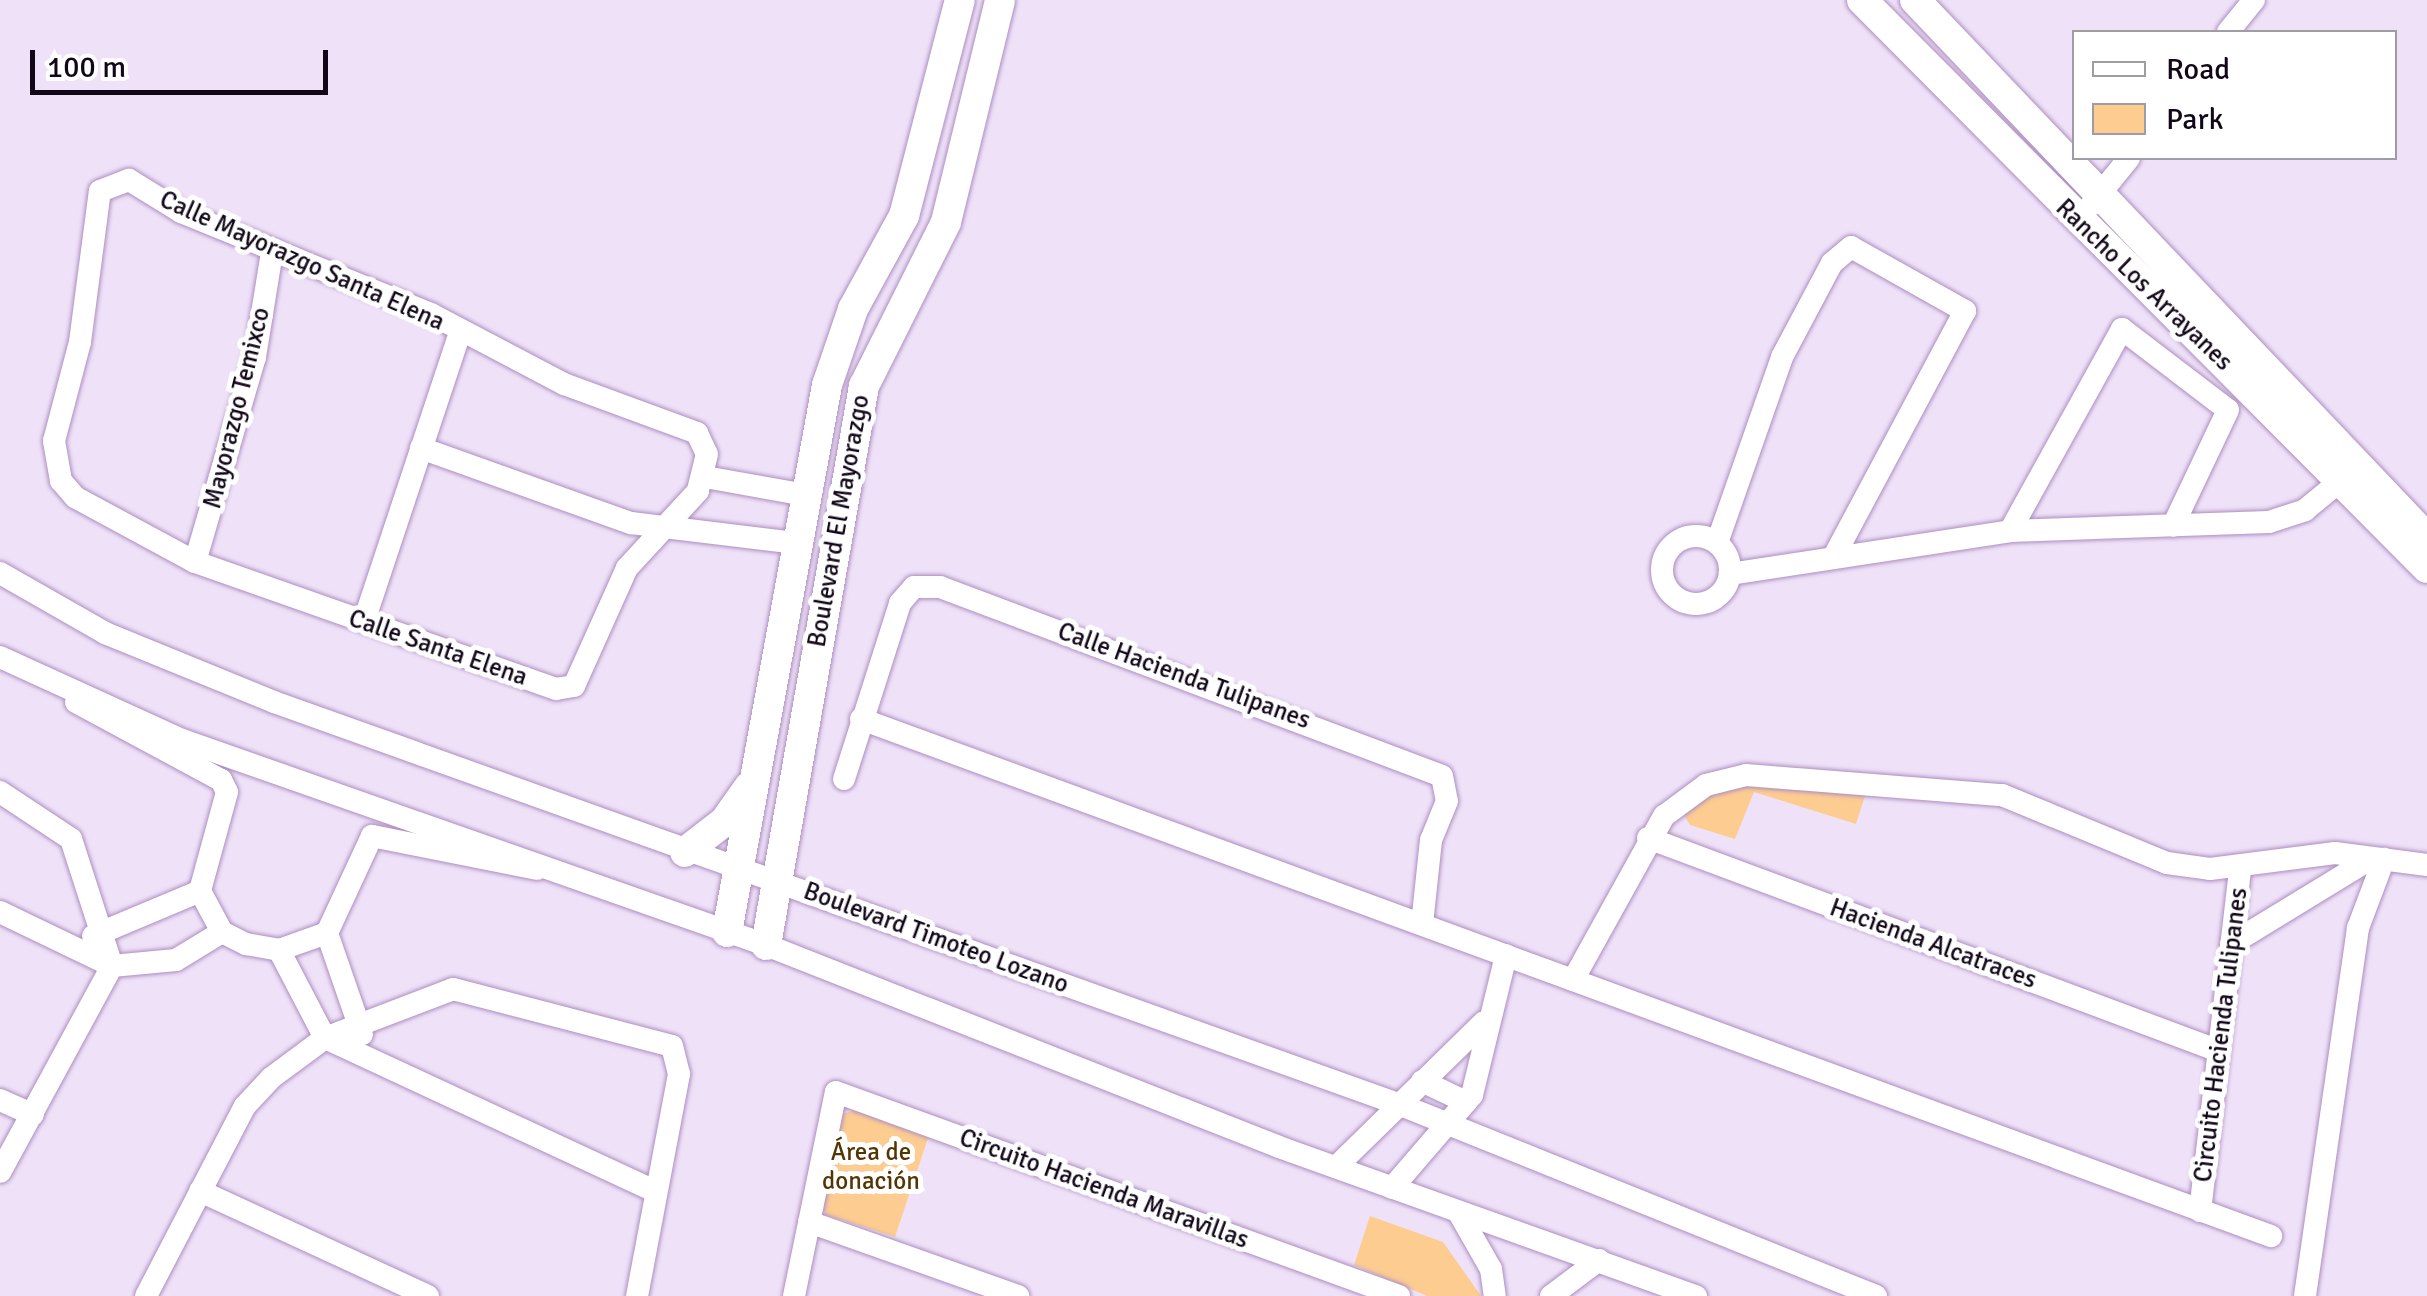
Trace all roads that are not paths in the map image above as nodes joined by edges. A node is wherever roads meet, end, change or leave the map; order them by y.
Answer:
1 (960, 0) edge
2 (1000, 0) edge
3 (1862, 0) edge
4 (1915, 0) edge
5 (2254, 0) edge
6 (2230, 30) edge
7 (2128, 160) edge
8 (2087, 210) junction
9 (272, 252) junction
10 (460, 332) junction
11 (422, 448) junction
12 (56, 467) joint
13 (704, 477) junction
14 (2339, 482) junction
15 (806, 494) junction
16 (840, 514) junction
17 (2173, 526) junction
18 (664, 530) junction
19 (2010, 531) junction
20 (2427, 538) edge
21 (796, 543) junction
22 (1717, 543) junction
23 (1833, 558) junction
24 (196, 562) junction
25 (2427, 568) edge
26 (0, 573) edge
27 (1730, 574) junction
28 (364, 621) junction
29 (0, 657) edge
30 (57, 681) junction
31 (860, 719) junction
32 (844, 779) dead end
33 (753, 780) junction
34 (0, 792) edge
35 (1648, 838) junction
36 (685, 852) junction
37 (2301, 856) junction
38 (2375, 860) junction
39 (2427, 865) edge
40 (553, 868) junction
41 (740, 869) junction
42 (2240, 869) junction
43 (774, 880) junction
44 (200, 891) junction
45 (2316, 898) junction
46 (0, 912) edge
47 (1422, 924) junction
48 (107, 930) junction
49 (222, 932) junction
50 (327, 932) junction
51 (727, 932) junction
52 (2231, 944) junction
53 (72, 945) junction
54 (766, 945) junction
55 (279, 950) junction
56 (1506, 955) junction
57 (112, 966) junction
58 (1573, 980) junction
59 (1484, 1022) junction
60 (360, 1023) junction
61 (325, 1038) junction
62 (2219, 1051) junction
63 (366, 1057) junction
64 (1422, 1081) junction
65 (0, 1100) edge
66 (1466, 1102) junction
67 (1402, 1106) junction
68 (33, 1115) junction
69 (1444, 1124) junction
70 (1336, 1167) junction
71 (0, 1172) edge
72 (1392, 1188) junction
73 (200, 1191) junction
74 (654, 1191) junction
75 (2200, 1211) junction
76 (1459, 1213) junction
77 (809, 1222) junction
78 (2271, 1236) dead end
79 (1599, 1260) junction
80 (146, 1296) edge
81 (428, 1296) edge
82 (636, 1296) edge
83 (794, 1296) edge
84 (1018, 1296) edge
85 (1399, 1296) edge
86 (1495, 1296) edge
87 (1550, 1296) edge
88 (1696, 1296) edge
89 (1876, 1296) edge
90 (2305, 1296) edge

1 - 15 street, Boulevard El Mayorazgo
2 - 16 street, Boulevard El Mayorazgo
3 - 8 street, Rancho Los Arrayanes
4 - 8 street, Rancho Los Arrayanes
5 - 6 street
7 - 8 street
8 - 14 street, Rancho Los Arrayanes
8 - 20 street, Rancho Los Arrayanes
9 - 10 street, Calle Mayorazgo Santa Elena
9 - 12 street, Calle Mayorazgo Santa Elena
9 - 24 street, Mayorazgo Temixco
10 - 11 street
10 - 13 street, Calle Mayorazgo Santa Elena
11 - 18 street
11 - 28 street
12 - 24 street, Calle Santa Elena
13 - 15 street
13 - 18 street, Calle Santa Elena
14 - 17 street
14 - 25 street, Rancho Los Arrayanes
15 - 21 street, Boulevard El Mayorazgo
16 - 21 street
16 - 43 street, Boulevard El Mayorazgo
17 - 19 street
17 - 19 street
18 - 21 street
18 - 28 street, Calle Santa Elena
19 - 23 street
21 - 33 street, Boulevard El Mayorazgo
22 - 23 street
22 - 27 street
22 - 27 street
23 - 27 street
24 - 28 street, Calle Santa Elena
26 - 36 street, Boulevard Timoteo Lozano
29 - 30 street
30 - 40 street
30 - 44 street
31 - 32 street, Calle Hacienda Tulipanes
31 - 47 street
31 - 47 street, Calle Hacienda Tulipanes
33 - 36 street
33 - 41 street, Boulevard El Mayorazgo
34 - 48 street
35 - 42 street, Circuito Hacienda Tulipanes
35 - 58 street, Circuito Hacienda Tulipanes
35 - 62 street, Hacienda Alcatraces
36 - 41 street, Boulevard Timoteo Lozano
37 - 38 street
37 - 42 street
37 - 45 street
38 - 39 street
38 - 45 street
38 - 90 street
40 - 50 street
40 - 51 street
41 - 43 street, Boulevard Timoteo Lozano
41 - 51 street, Boulevard El Mayorazgo
42 - 52 street, Circuito Hacienda Tulipanes
43 - 54 street, Boulevard El Mayorazgo
43 - 67 street, Boulevard Timoteo Lozano
44 - 48 street
44 - 49 street
45 - 52 street
46 - 53 street
47 - 56 street
48 - 53 street
48 - 57 street
49 - 55 street
49 - 57 street
50 - 55 street
50 - 60 street
51 - 54 street
52 - 62 street, Circuito Hacienda Tulipanes
53 - 57 street
54 - 70 street
55 - 61 street
56 - 58 street, Circuito Hacienda Tulipanes
56 - 59 street
57 - 68 street
58 - 75 street, Circuito Hacienda Tulipanes
59 - 64 street
59 - 66 street
60 - 61 street
60 - 63 street
60 - 74 street
61 - 63 street
61 - 73 street
62 - 75 street, Circuito Hacienda Tulipanes
63 - 74 street
64 - 66 street
64 - 67 street
65 - 68 street
66 - 69 street
67 - 69 street, Boulevard Timoteo Lozano
67 - 70 street
68 - 71 street
69 - 72 street
69 - 89 street, Boulevard Timoteo Lozano
70 - 72 street
72 - 76 street
73 - 80 street
73 - 81 street
74 - 82 street
75 - 78 street, Circuito Hacienda Tulipanes
76 - 79 street
76 - 86 street
77 - 83 street, Circuito Hacienda Maravillas
77 - 84 street
77 - 85 street, Circuito Hacienda Maravillas
79 - 87 street
79 - 88 street

